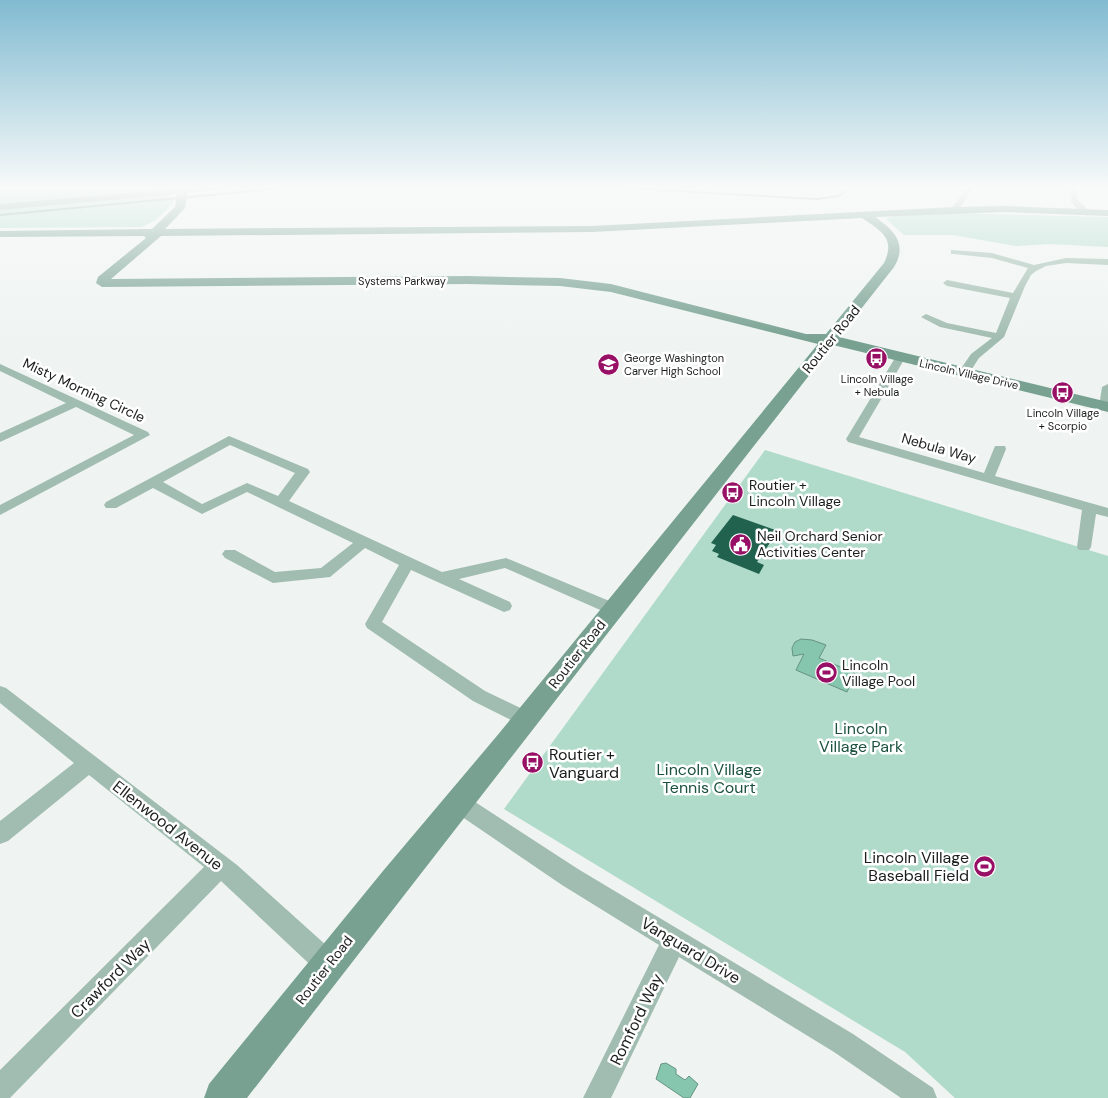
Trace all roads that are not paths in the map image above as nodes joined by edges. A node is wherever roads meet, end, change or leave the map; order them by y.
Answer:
1 (151, 239) edge
2 (893, 239) edge
3 (954, 252) dead end
4 (1108, 262) edge
5 (1036, 268) junction
6 (947, 283) dead end
7 (1017, 297) junction
8 (926, 318) dead end
9 (999, 337) junction
10 (830, 341) junction
11 (900, 358) junction
12 (0, 367) edge
13 (12, 373) junction
14 (964, 373) junction
15 (0, 378) edge
16 (1108, 387) edge
17 (76, 403) junction
18 (1106, 407) edge
19 (0, 438) edge
20 (1000, 449) dead end
21 (988, 478) junction
22 (153, 482) junction
23 (280, 503) junction
24 (111, 505) dead end
25 (1090, 507) junction
26 (0, 511) edge
27 (1108, 513) edge
28 (363, 542) junction
29 (1084, 547) dead end
30 (230, 554) dead end
31 (408, 563) junction
32 (442, 578) junction
33 (504, 606) dead end
34 (613, 609) junction
35 (0, 693) edge
36 (526, 719) junction
37 (89, 763) junction
38 (459, 803) junction
39 (0, 834) edge
40 (220, 866) junction
41 (674, 940) junction
42 (328, 964) junction
43 (0, 1089) edge
44 (223, 1098) edge
45 (597, 1098) edge
46 (923, 1098) edge

1 - 10 street, Systems Parkway
2 - 10 street, Routier Road
3 - 5 street
4 - 5 street
5 - 7 street
6 - 7 street
7 - 9 street
8 - 9 street
9 - 14 street
10 - 11 street, Lincoln Village Drive
10 - 34 street, Routier Road
11 - 14 street, Lincoln Village Drive
11 - 21 street, Nebula Way
12 - 13 street, Misty Morning Circle
13 - 15 street
13 - 17 street, Misty Morning Circle
14 - 18 street, Lincoln Village Drive
16 - 18 street
17 - 19 street
17 - 26 street, Misty Morning Circle
20 - 21 street
21 - 25 street, Nebula Way
22 - 23 street
22 - 23 street
22 - 24 street
23 - 28 street
25 - 27 street, Nebula Way
25 - 29 street
28 - 30 street
28 - 31 street
31 - 32 street
31 - 36 street
32 - 33 street
32 - 34 street
34 - 36 street, Routier Road
35 - 37 street, Ellenwood Avenue
36 - 38 street, Routier Road
37 - 39 street
37 - 40 street, Ellenwood Avenue
38 - 41 street, Vanguard Drive
38 - 42 street, Routier Road
40 - 42 street, Ellenwood Avenue
40 - 43 street, Crawford Way
41 - 45 street, Romford Way
41 - 46 street, Vanguard Drive
42 - 44 street, Routier Road

